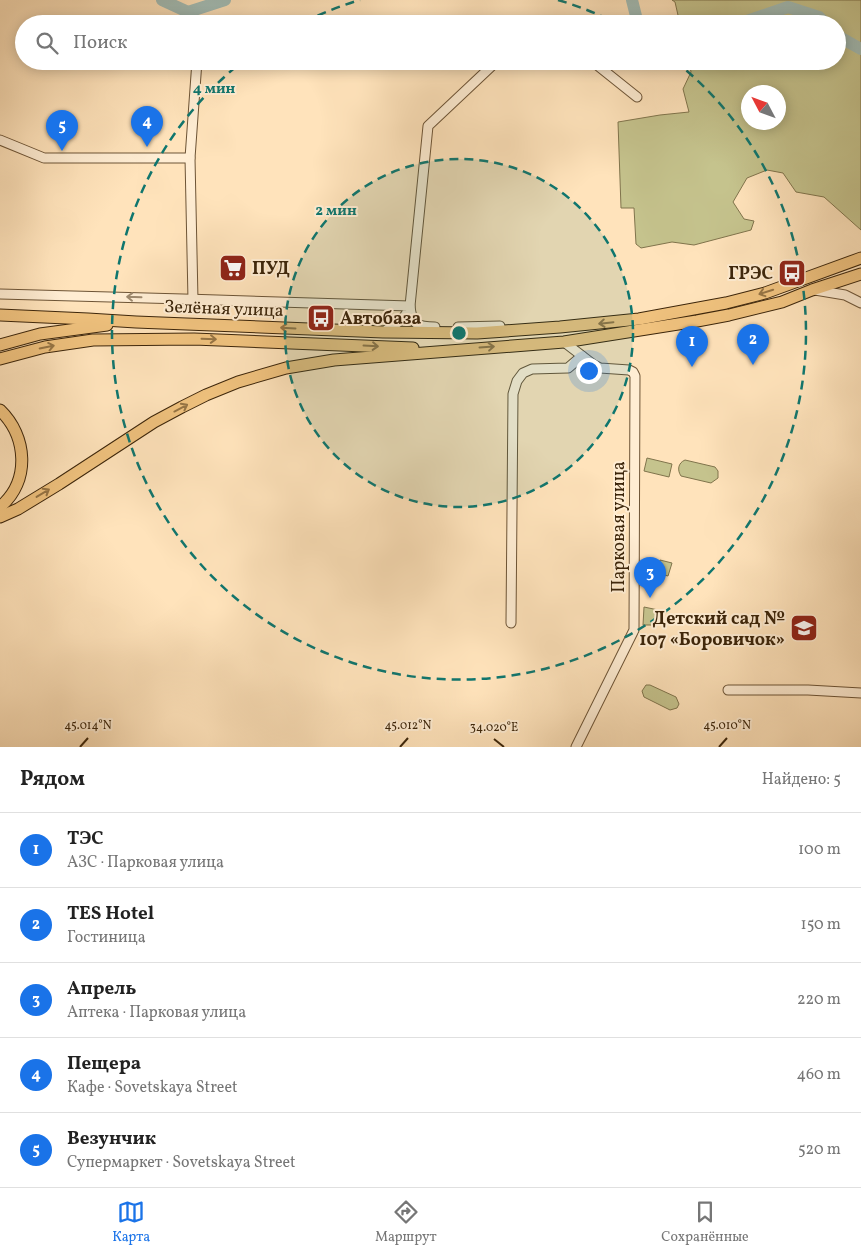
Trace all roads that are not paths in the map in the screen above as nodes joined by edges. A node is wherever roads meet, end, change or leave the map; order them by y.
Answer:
1 (196, 70) edge
2 (487, 70) edge
3 (603, 70) edge
4 (637, 98) dead end
5 (0, 140) edge
6 (190, 158) junction
7 (861, 258) edge
8 (861, 274) edge
9 (812, 290) junction
10 (0, 294) edge
11 (193, 300) junction
12 (861, 303) edge
13 (410, 309) junction
14 (0, 315) edge
15 (136, 322) junction
16 (560, 327) junction
17 (383, 332) junction
18 (564, 342) junction
19 (0, 345) edge
20 (449, 350) junction
21 (582, 356) junction
22 (0, 359) edge
23 (0, 410) edge
24 (0, 507) edge
25 (0, 517) edge
26 (511, 623) dead end
27 (728, 690) dead end
28 (861, 693) edge
29 (576, 747) edge

1 - 6 street
2 - 13 street
3 - 4 street
5 - 6 street
6 - 11 street
7 -> 16 main road, Зелёная улица
8 - 9 main road
9 - 12 street
9 - 18 main road
11 -> 10 street
11 - 13 street
13 - 16 street
13 - 17 street
14 - 15 main road, Зелёная улица
17 -> 15 main road, Зелёная улица
15 - 19 main road
16 - 17 main road, Зелёная улица
20 -> 18 main road
18 - 21 street, Парковая улица
22 -> 20 main road
25 -> 20 main road
21 - 26 street
21 - 29 street, Парковая улица
23 - 24 main road
27 - 28 street

